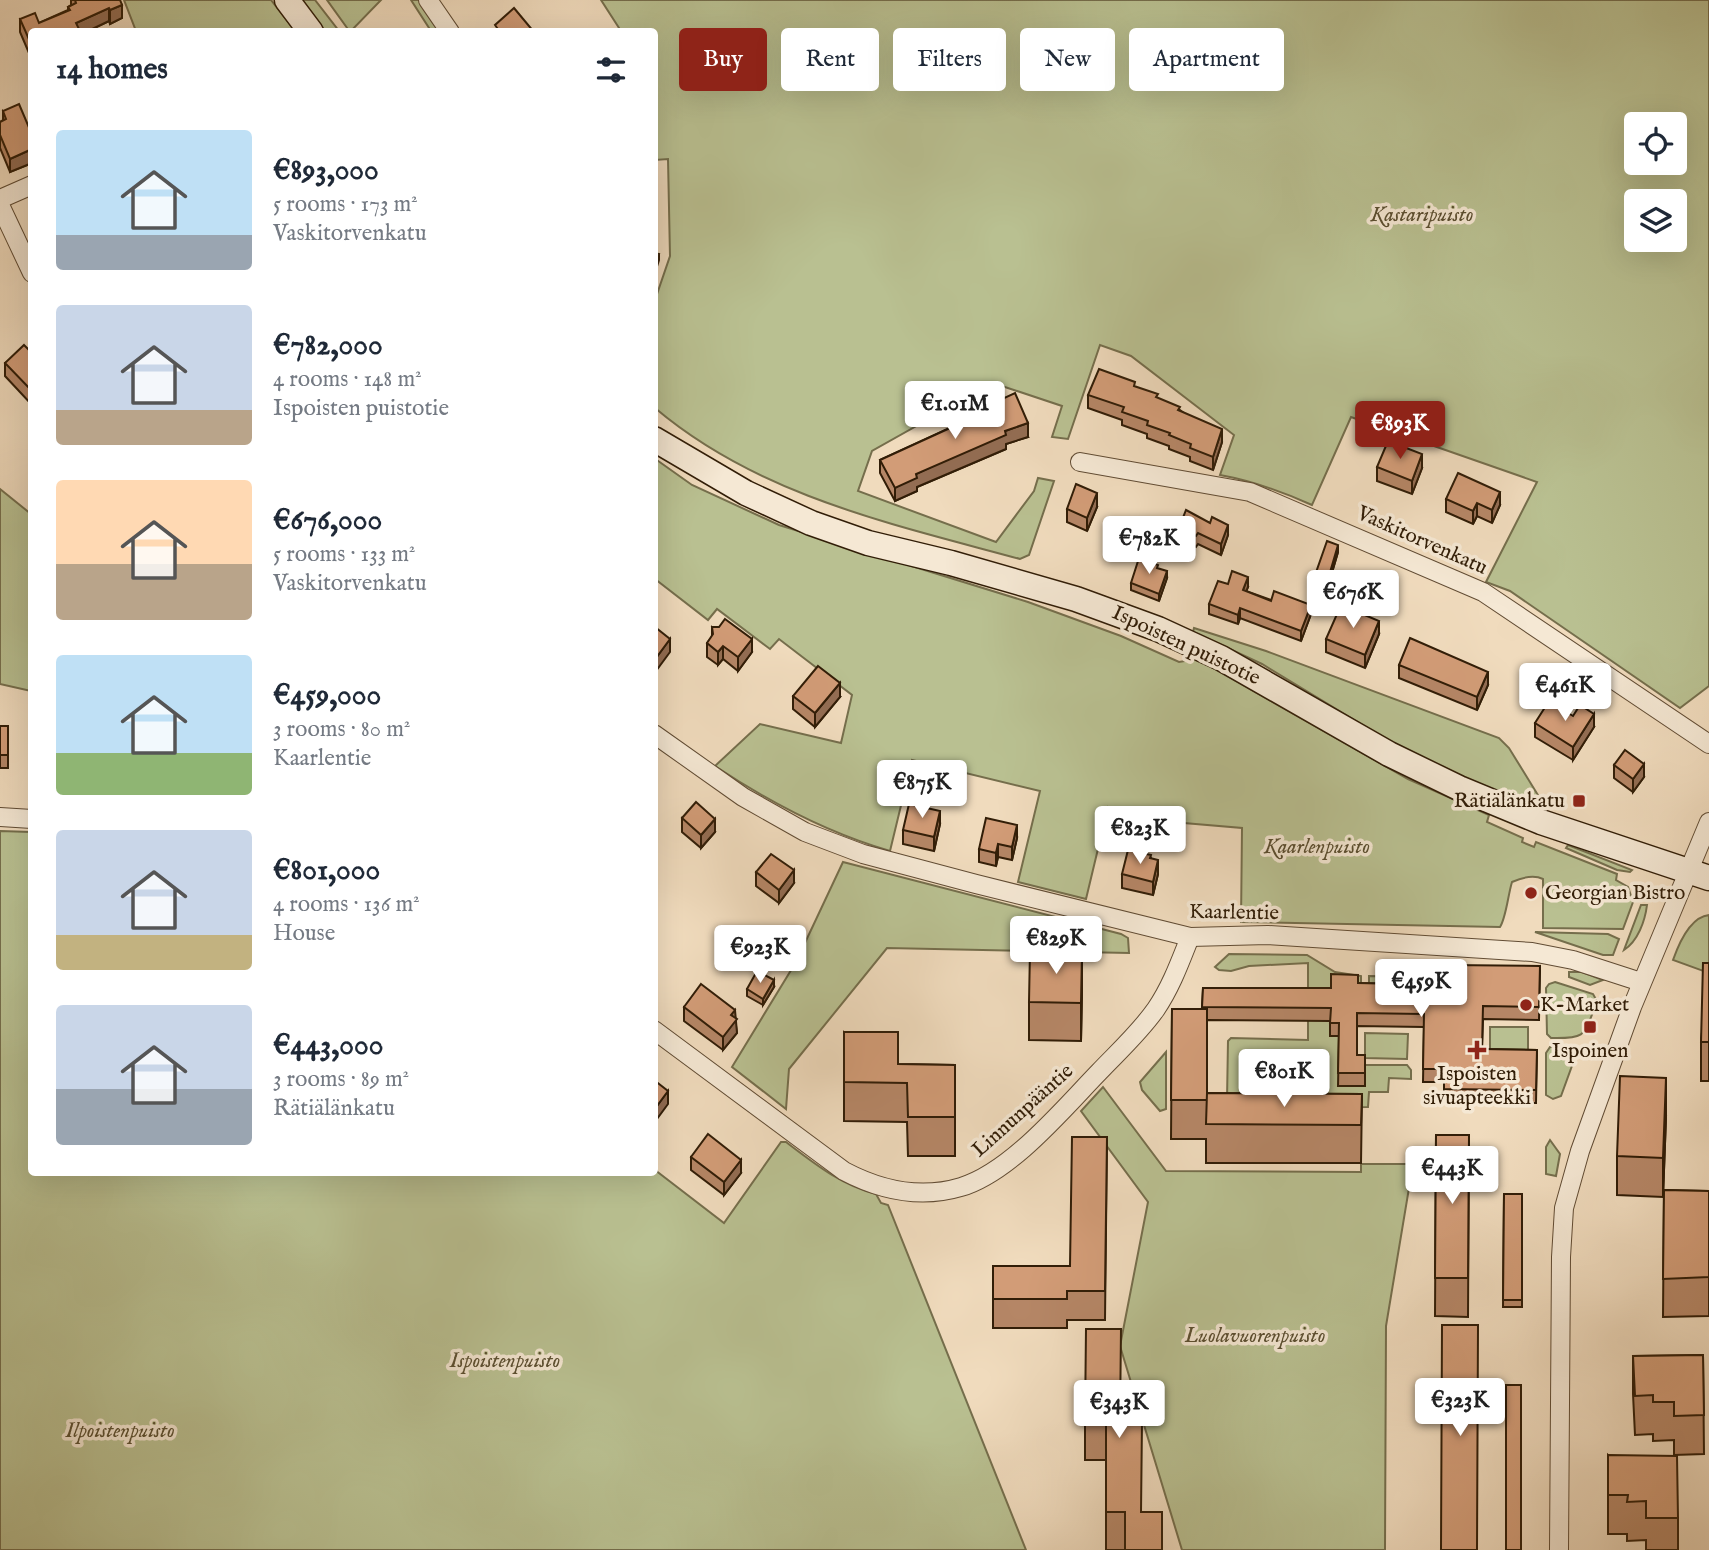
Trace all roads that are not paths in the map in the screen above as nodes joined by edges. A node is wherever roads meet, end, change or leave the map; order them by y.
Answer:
1 (287, 0) edge
2 (428, 0) edge
3 (308, 28) edge
4 (447, 28) edge
5 (28, 187) edge
6 (0, 199) edge
7 (0, 205) edge
8 (28, 265) edge
9 (658, 441) edge
10 (1080, 462) dead end
11 (658, 737) edge
12 (1709, 744) edge
13 (0, 817) edge
14 (28, 819) edge
15 (1709, 822) edge
16 (1698, 874) edge
17 (1190, 937) junction
18 (1641, 982) junction
19 (658, 1033) edge
20 (1559, 1550) edge

1 - 3 main road
2 - 4 street
5 - 6 street
7 - 8 street
9 - 16 main road, Ispoisten puistotie
10 - 12 street, Vaskitorvenkatu
11 - 17 street, Kaarlentie
13 - 14 street
15 - 16 street
16 - 18 street
17 - 18 street, Kaarlentie
17 - 19 street, Linnunpääntie
18 - 20 street

